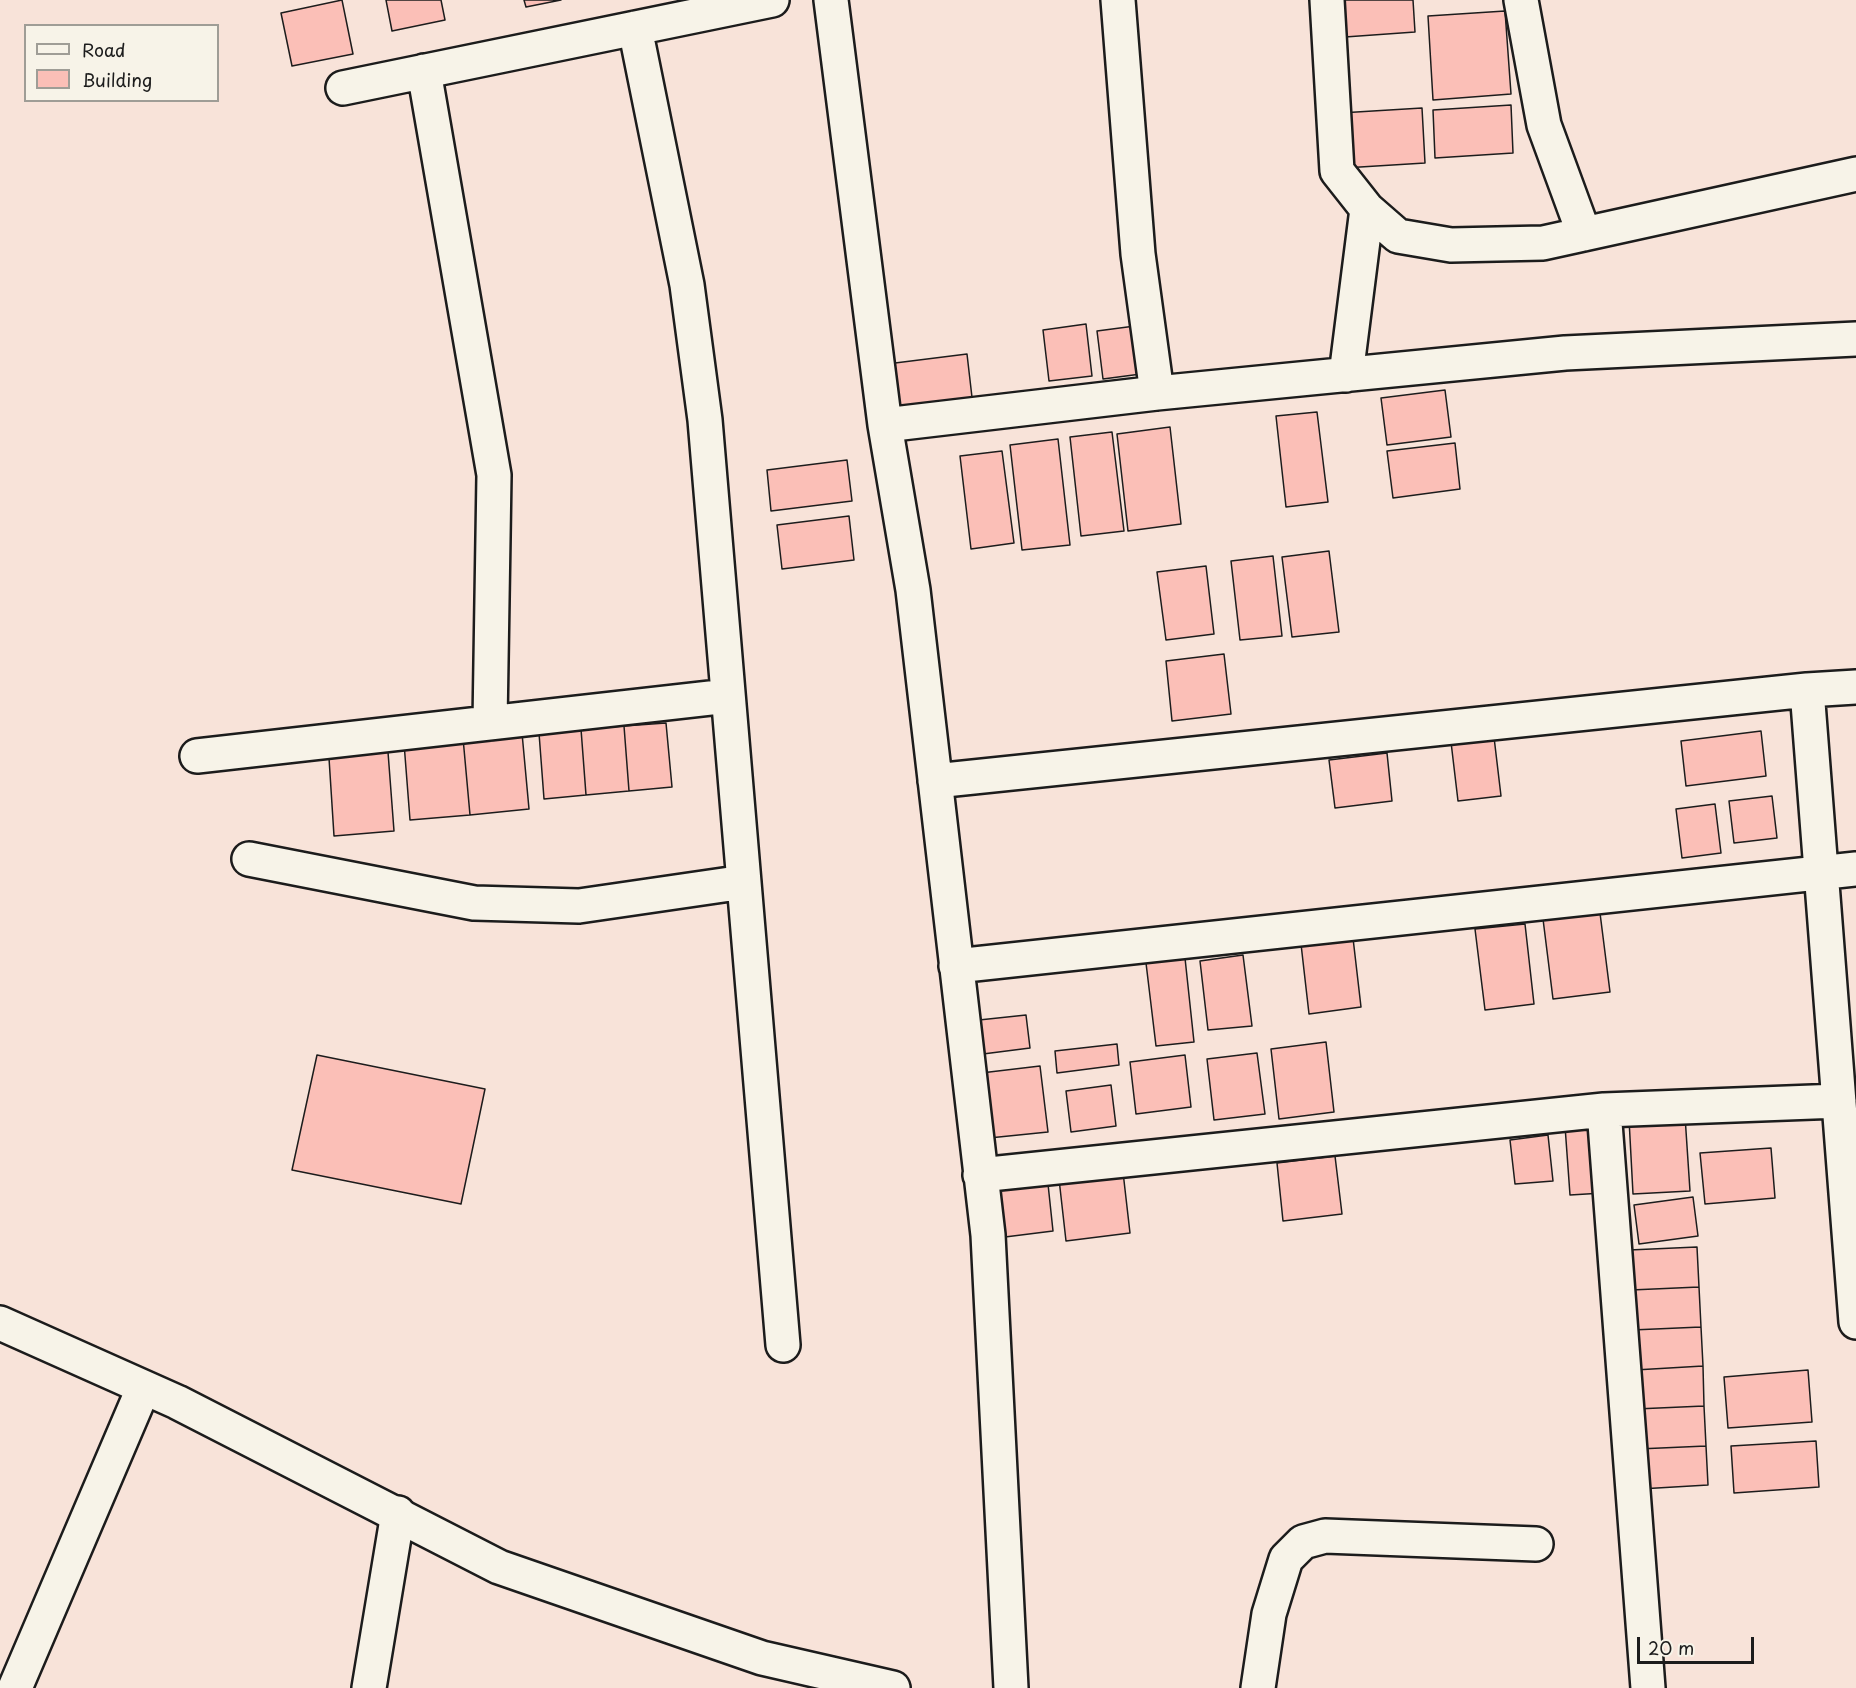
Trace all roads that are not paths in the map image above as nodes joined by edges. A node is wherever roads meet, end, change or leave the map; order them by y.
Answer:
1 (772, 0) edge
2 (831, 0) edge
3 (1118, 0) edge
4 (1327, 0) edge
5 (1521, 0) edge
6 (635, 28) junction
7 (424, 71) junction
8 (343, 88) dead end
9 (1856, 174) edge
10 (1367, 209) junction
11 (1584, 234) junction
12 (1856, 339) edge
13 (1346, 375) junction
14 (1157, 393) junction
15 (885, 425) junction
16 (1856, 687) edge
17 (1807, 690) junction
18 (728, 696) junction
19 (490, 723) junction
20 (197, 756) dead end
21 (935, 781) junction
22 (249, 859) dead end
23 (1856, 868) edge
24 (1821, 872) junction
25 (744, 882) junction
26 (956, 966) junction
27 (1839, 1101) junction
28 (1604, 1110) junction
29 (980, 1175) junction
30 (1856, 1322) edge
31 (0, 1323) edge
32 (783, 1345) dead end
33 (143, 1389) junction
34 (398, 1513) junction
35 (1536, 1544) dead end
36 (15, 1688) edge
37 (369, 1688) edge
38 (893, 1688) edge
39 (1011, 1688) edge
40 (1258, 1688) edge
41 (1648, 1688) edge

1 - 6 street
2 - 15 street
3 - 14 street
4 - 10 street
5 - 11 street
6 - 7 street
6 - 18 street
7 - 8 street
7 - 19 street
9 - 11 street
10 - 11 street
10 - 13 street
12 - 13 street
13 - 14 street
14 - 15 street
15 - 21 street
16 - 17 street
17 - 21 street
17 - 24 street
18 - 19 street
18 - 25 street
19 - 20 street
21 - 26 street
22 - 25 street
23 - 24 street
24 - 26 street
24 - 27 street
25 - 32 street
26 - 29 street
27 - 28 street
27 - 30 street
28 - 29 street
28 - 41 street
29 - 39 street
31 - 33 street
33 - 34 street
33 - 36 street
34 - 37 street
34 - 38 street
35 - 40 street

